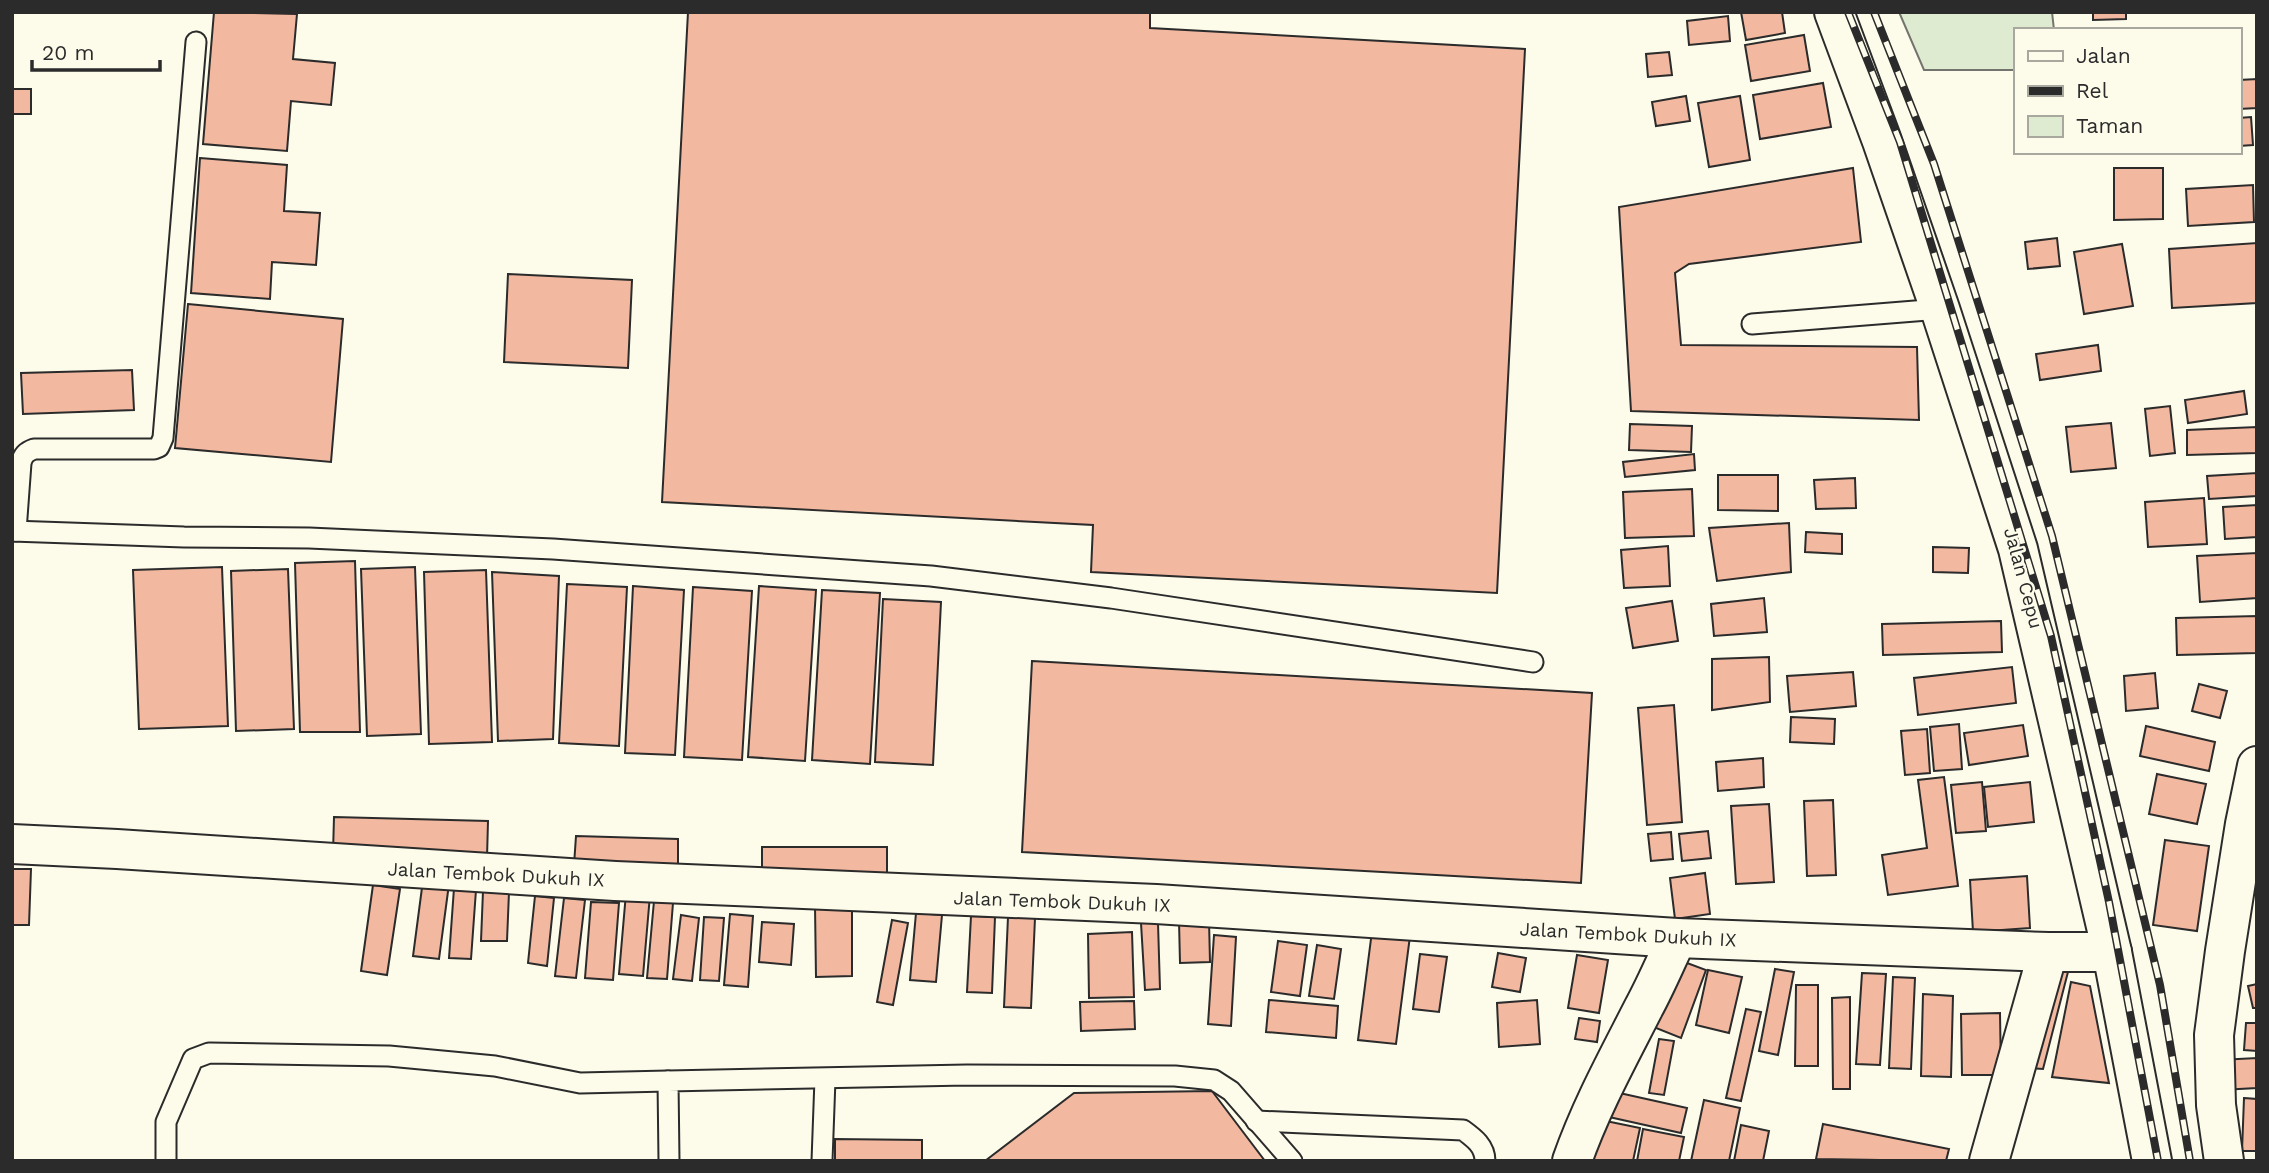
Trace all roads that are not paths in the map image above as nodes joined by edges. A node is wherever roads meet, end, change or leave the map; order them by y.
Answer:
1 (1834, 12) edge
2 (196, 42) dead end
3 (1940, 309) junction
4 (1752, 324) dead end
5 (14, 531) edge
6 (1533, 662) dead end
7 (2257, 766) edge
8 (12, 844) edge
9 (1677, 938) junction
10 (2048, 952) junction
11 (2112, 952) junction
12 (825, 1079) junction
13 (668, 1082) junction
14 (1256, 1121) junction
15 (166, 1161) edge
16 (668, 1161) edge
17 (822, 1161) edge
18 (1292, 1161) edge
19 (1485, 1161) edge
20 (1572, 1161) edge
21 (1989, 1161) edge
22 (2152, 1161) edge
23 (2224, 1161) edge

1 - 3 street, Jalan Cepu
2 - 5 lane
3 - 4 lane
3 - 11 street, Jalan Cepu
5 - 6 lane
7 - 23 street
8 - 9 street, Jalan Tembok Dukuh IX
9 - 10 street, Jalan Tembok Dukuh IX
9 - 20 street
10 - 11 street, Jalan Tembok Dukuh IX
10 - 21 street
11 - 22 street, Jalan Cepu
12 - 13 lane
12 - 14 lane
12 - 17 lane
13 - 15 lane
13 - 16 lane
14 - 18 lane
14 - 19 lane

